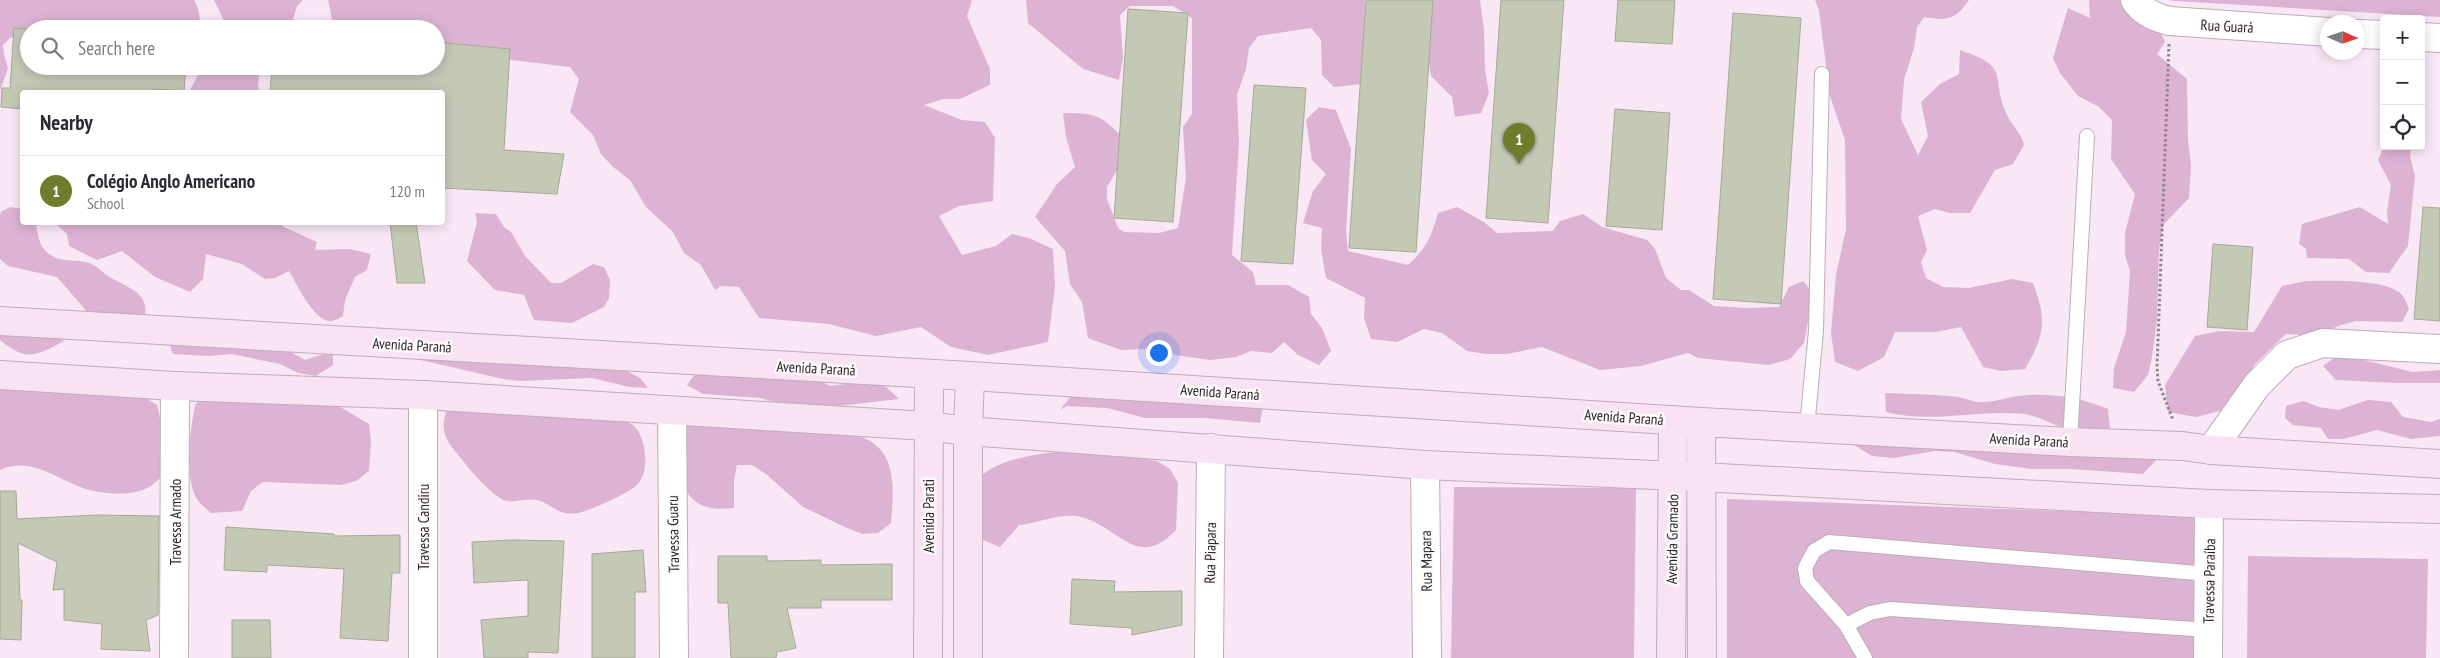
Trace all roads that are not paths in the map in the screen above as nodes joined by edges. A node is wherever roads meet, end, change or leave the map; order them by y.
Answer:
1 (2135, 0) edge
2 (2320, 31) edge
3 (2365, 34) edge
4 (2380, 35) edge
5 (2425, 37) edge
6 (2440, 38) edge
7 (1822, 74) dead end
8 (2087, 136) dead end
9 (0, 322) edge
10 (2440, 349) edge
11 (929, 374) junction
12 (0, 375) edge
13 (970, 376) junction
14 (175, 386) junction
15 (423, 395) junction
16 (672, 410) junction
17 (1673, 420) junction
18 (1701, 422) junction
19 (928, 426) junction
20 (1807, 428) junction
21 (968, 431) junction
22 (2070, 442) junction
23 (1211, 448) junction
24 (2211, 450) junction
25 (2440, 464) edge
26 (1425, 465) junction
27 (1673, 476) junction
28 (1701, 477) junction
29 (2209, 504) junction
30 (2440, 509) edge
31 (2209, 574) junction
32 (1846, 625) junction
33 (2208, 630) junction
34 (174, 658) edge
35 (423, 658) edge
36 (674, 658) edge
37 (928, 658) edge
38 (968, 658) edge
39 (1209, 658) edge
40 (1427, 658) edge
41 (1671, 658) edge
42 (1702, 658) edge
43 (1865, 658) edge
44 (2208, 658) edge

1 - 2 street, Rua Guará
3 - 4 street
5 - 6 street
7 - 20 lane
8 - 22 lane
9 - 11 main road, Avenida Paraná
10 - 24 street
11 - 13 main road, Avenida Paraná
11 - 19 main road, Avenida Parati
12 - 14 main road
13 - 17 main road, Avenida Paraná
13 - 21 main road
14 - 15 main road
14 - 34 street, Travessa Armado
15 - 16 main road
15 - 35 street, Travessa Candiru
16 - 19 main road
16 - 36 street, Travessa Guaru
17 - 18 main road, Avenida Paraná
17 - 27 main road, Avenida Gramado
18 - 20 main road, Avenida Paraná
18 - 28 main road, Avenida Gramado
19 - 21 main road
19 - 37 main road, Avenida Parati
20 - 22 main road, Avenida Paraná
21 - 23 main road
21 - 38 main road
22 - 24 main road, Avenida Paraná
23 - 26 main road
23 - 39 street, Rua Piapara
24 - 25 main road, Avenida Paraná
26 - 27 main road
26 - 40 street, Rua Mapara
27 - 28 main road
27 - 41 main road, Avenida Gramado
28 - 29 main road
28 - 42 main road, Avenida Gramado
29 - 30 main road
29 - 31 street, Travessa Paraíba
31 - 32 lane
31 - 33 street, Travessa Paraíba
32 - 33 lane
32 - 43 lane
33 - 44 street, Travessa Paraíba

